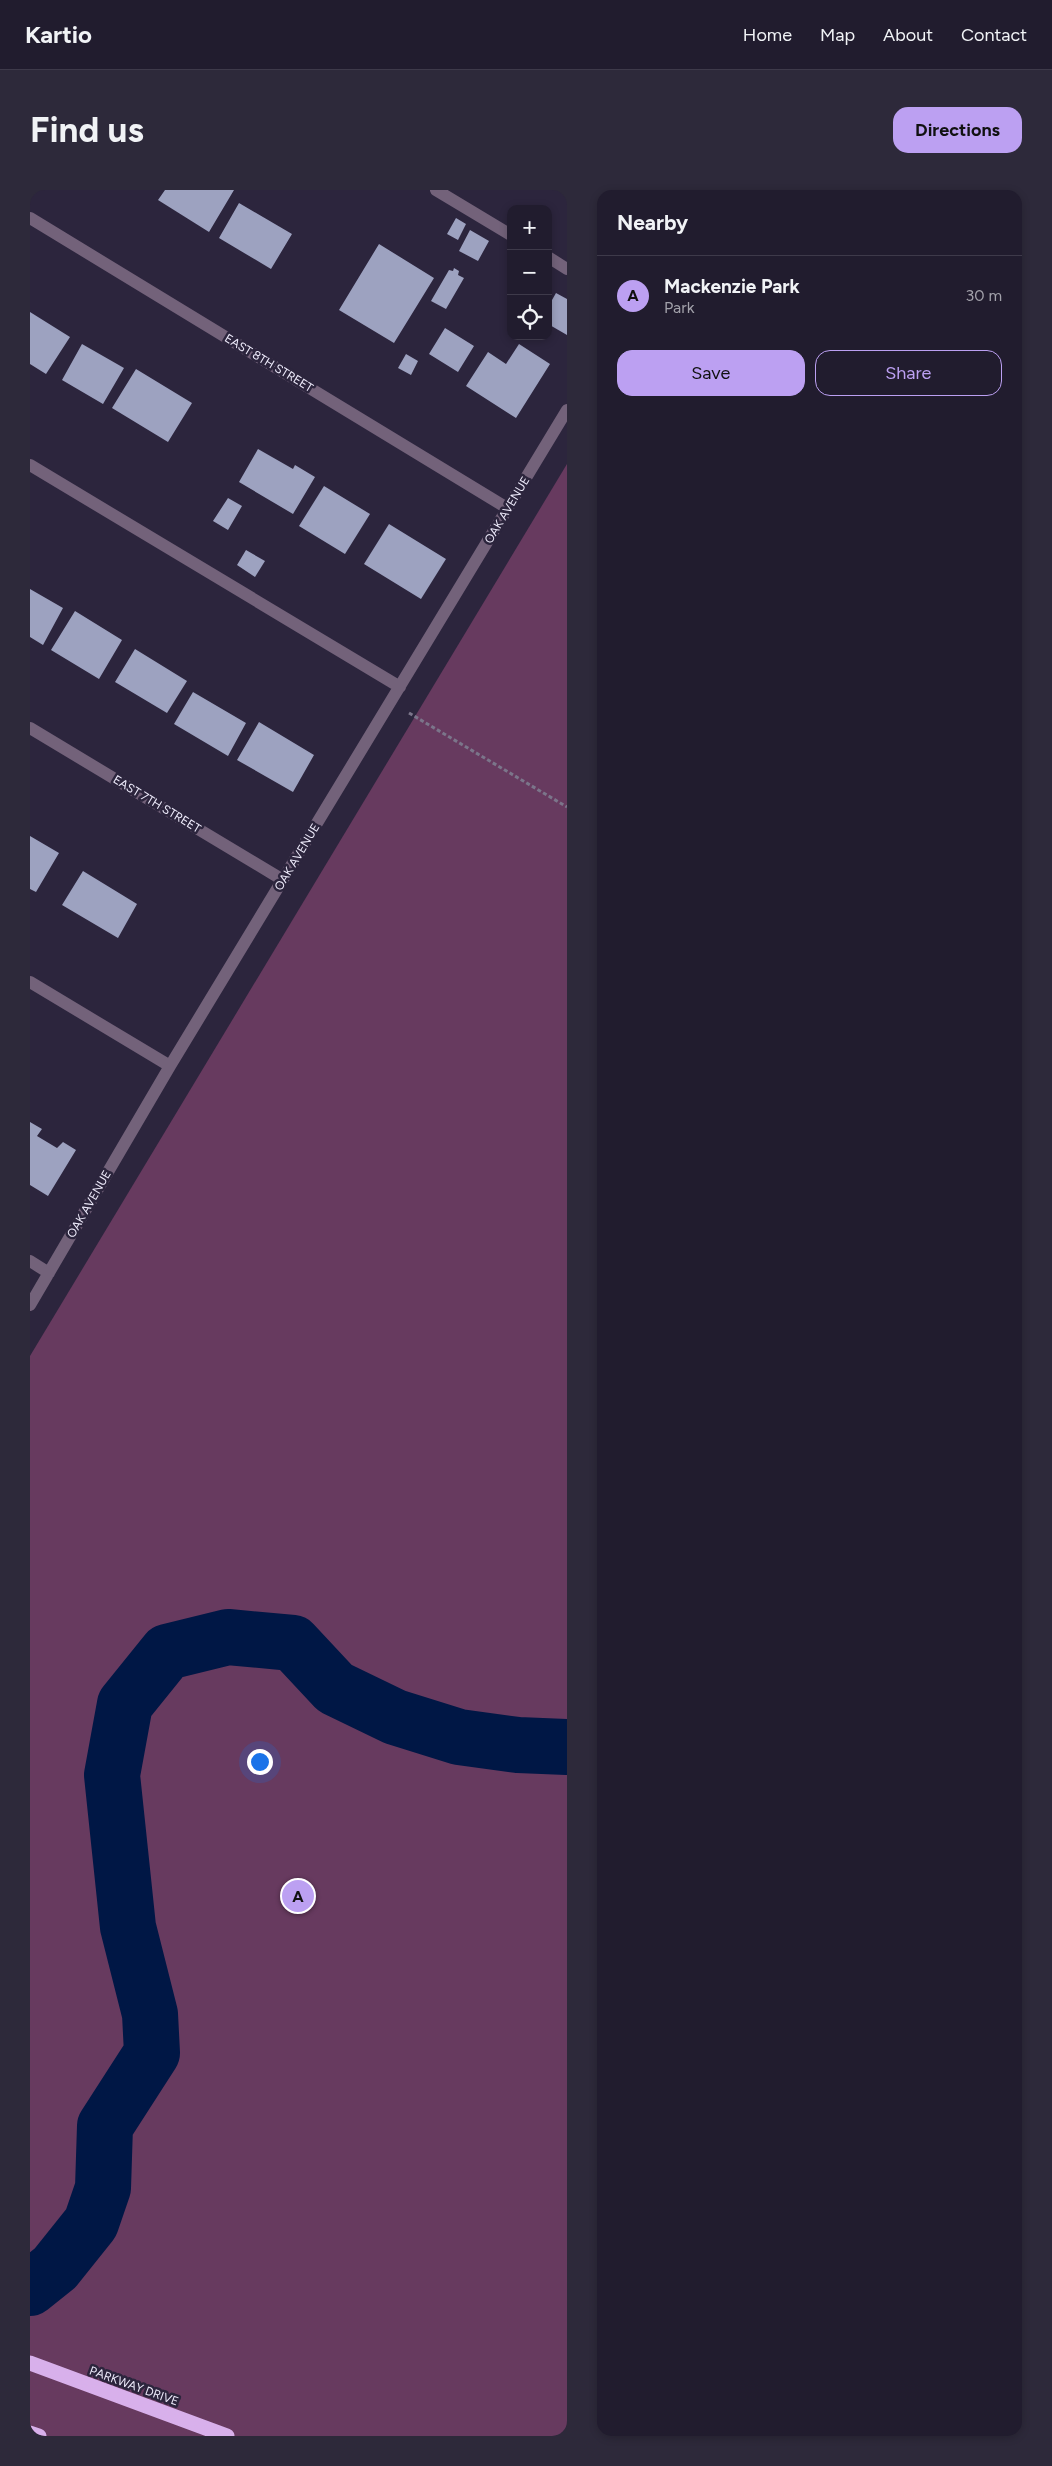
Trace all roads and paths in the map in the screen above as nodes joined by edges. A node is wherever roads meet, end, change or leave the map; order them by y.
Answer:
1 (436, 190) edge
2 (30, 218) edge
3 (507, 233) edge
4 (552, 260) edge
5 (567, 269) edge
6 (567, 410) edge
7 (30, 465) edge
8 (508, 508) junction
9 (400, 687) junction
10 (391, 702) junction
11 (30, 728) edge
12 (567, 807) edge
13 (283, 880) junction
14 (30, 982) edge
15 (170, 1066) junction
16 (30, 1261) edge
17 (49, 1272) junction
18 (30, 1305) edge
19 (30, 2363) edge
20 (30, 2433) edge
21 (39, 2436) edge
22 (227, 2436) edge

1 - 3 street
2 - 8 street, EAST 8TH STREET
4 - 5 street
6 - 8 street, OAK AVENUE
7 - 9 street
8 - 9 street, OAK AVENUE
9 - 10 street, OAK AVENUE
10 - 12 path
10 - 13 street, OAK AVENUE
11 - 13 street, EAST 7TH STREET
13 - 15 street, OAK AVENUE
14 - 15 street
15 - 17 street, OAK AVENUE
16 - 17 street
17 - 18 street, OAK AVENUE
19 - 22 highway, PARKWAY DRIVE
20 - 21 highway

